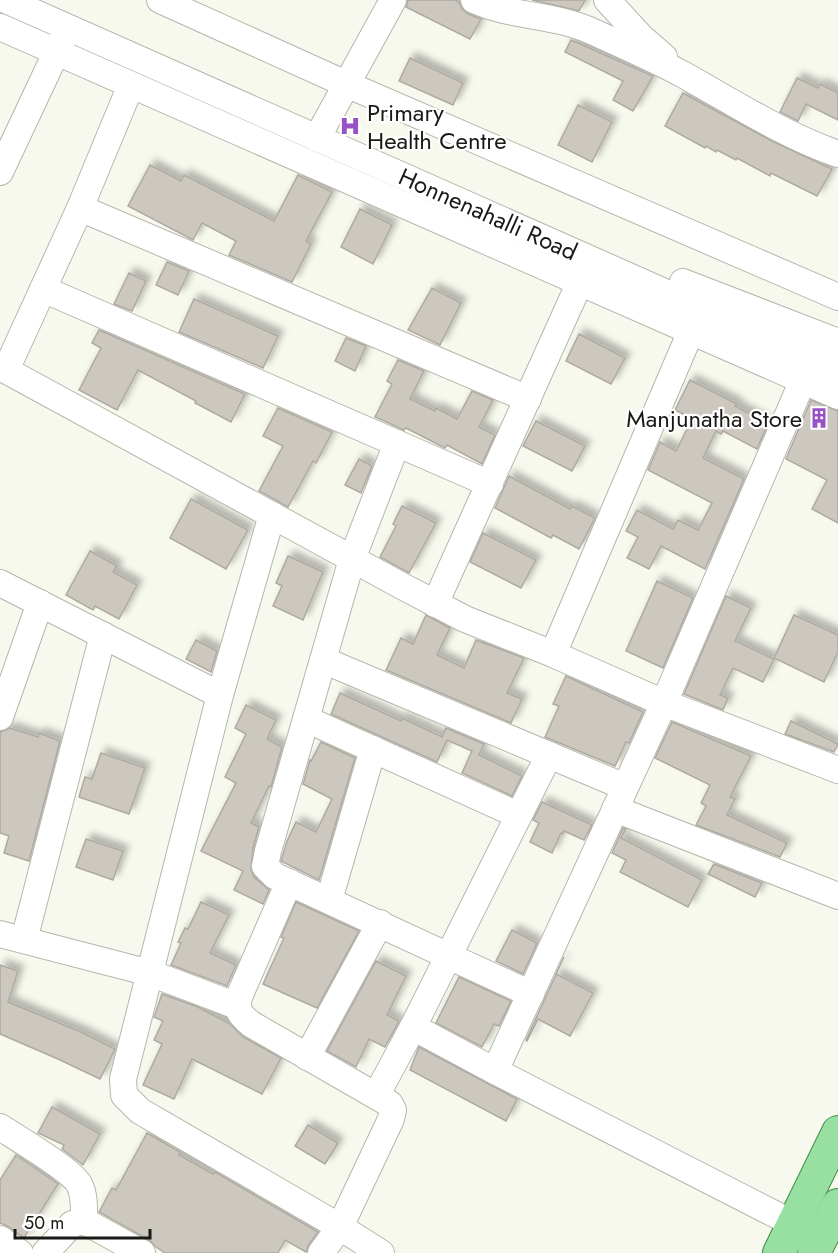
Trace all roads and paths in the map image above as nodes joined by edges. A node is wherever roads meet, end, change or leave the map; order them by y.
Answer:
1 (6, 0) edge
2 (40, 0) edge
3 (160, 0) edge
4 (393, 0) edge
5 (474, 0) edge
6 (607, 0) edge
7 (0, 27) edge
8 (69, 27) junction
9 (56, 52) junction
10 (681, 73) junction
11 (346, 84) junction
12 (131, 85) junction
13 (320, 131) junction
14 (5, 146) edge
15 (838, 154) edge
16 (0, 172) edge
17 (80, 208) junction
18 (580, 282) junction
19 (43, 289) junction
20 (838, 297) edge
21 (691, 331) junction
22 (838, 342) edge
23 (3, 369) edge
24 (838, 369) edge
25 (802, 380) junction
26 (838, 396) edge
27 (528, 399) junction
28 (397, 443) junction
29 (490, 484) junction
30 (272, 515) junction
31 (352, 559) junction
32 (0, 583) edge
33 (40, 603) junction
34 (435, 604) junction
35 (103, 635) junction
36 (553, 654) junction
37 (323, 660) junction
38 (220, 695) junction
39 (664, 703) junction
40 (0, 717) edge
41 (306, 719) junction
42 (373, 749) junction
43 (549, 755) junction
44 (838, 770) edge
45 (620, 798) junction
46 (518, 815) junction
47 (290, 882) junction
48 (838, 896) edge
49 (329, 900) junction
50 (380, 923) junction
51 (12, 937) edge
52 (448, 955) junction
53 (150, 973) junction
54 (531, 994) junction
55 (237, 1006) junction
56 (413, 1027) junction
57 (307, 1057) junction
58 (495, 1071) junction
59 (376, 1096) junction
60 (0, 1127) edge
61 (838, 1132) edge
62 (838, 1204) edge
63 (84, 1221) junction
64 (792, 1223) junction
65 (340, 1227) junction
66 (0, 1239) edge
67 (20, 1253) edge
68 (45, 1253) edge
69 (142, 1253) edge
70 (321, 1253) edge
71 (381, 1253) edge
72 (779, 1253) edge
73 (814, 1253) edge

1 - 8 street, Honnenahalli Road
2 - 13 street, Honnenahalli Road
3 - 11 street
4 - 11 street
5 - 10 street
6 - 10 street
7 - 9 street
8 - 9 street
8 - 13 street, Honnenahalli Road
9 - 12 street
9 - 14 street
10 - 15 street
11 - 13 street
11 - 20 street
12 - 17 street
12 - 18 street
13 - 22 street, Honnenahalli Road
13 - 24 street, Honnenahalli Road
14 - 16 street
17 - 19 street
17 - 27 street
18 - 21 street
18 - 27 street
19 - 23 street
19 - 28 street
21 - 25 street
21 - 36 street
23 - 30 street
25 - 26 street
25 - 39 street
27 - 29 street
28 - 29 street
28 - 31 street
29 - 34 street
30 - 31 street
30 - 38 street
31 - 34 street
31 - 37 street
32 - 33 street
33 - 35 street
33 - 40 street
34 - 36 street
35 - 38 street
35 - 51 street
36 - 39 street
37 - 41 street
37 - 43 street
38 - 53 street
39 - 44 street
39 - 45 street
41 - 42 street
41 - 47 street
42 - 46 street
42 - 49 street
43 - 45 street
43 - 46 street
45 - 48 street
45 - 54 street
46 - 52 street
47 - 49 street
47 - 55 street
49 - 50 street
50 - 52 street
50 - 57 street
51 - 53 street
52 - 54 street
52 - 56 street
53 - 55 street
53 - 65 street
54 - 58 street
55 - 57 street
56 - 58 street
56 - 59 street
57 - 59 street
58 - 64 street
59 - 65 street
60 - 63 street
61 - 64 main road
62 - 73 main road
63 - 68 street
63 - 69 street
64 - 72 main road
65 - 70 street
65 - 71 street
66 - 67 street

